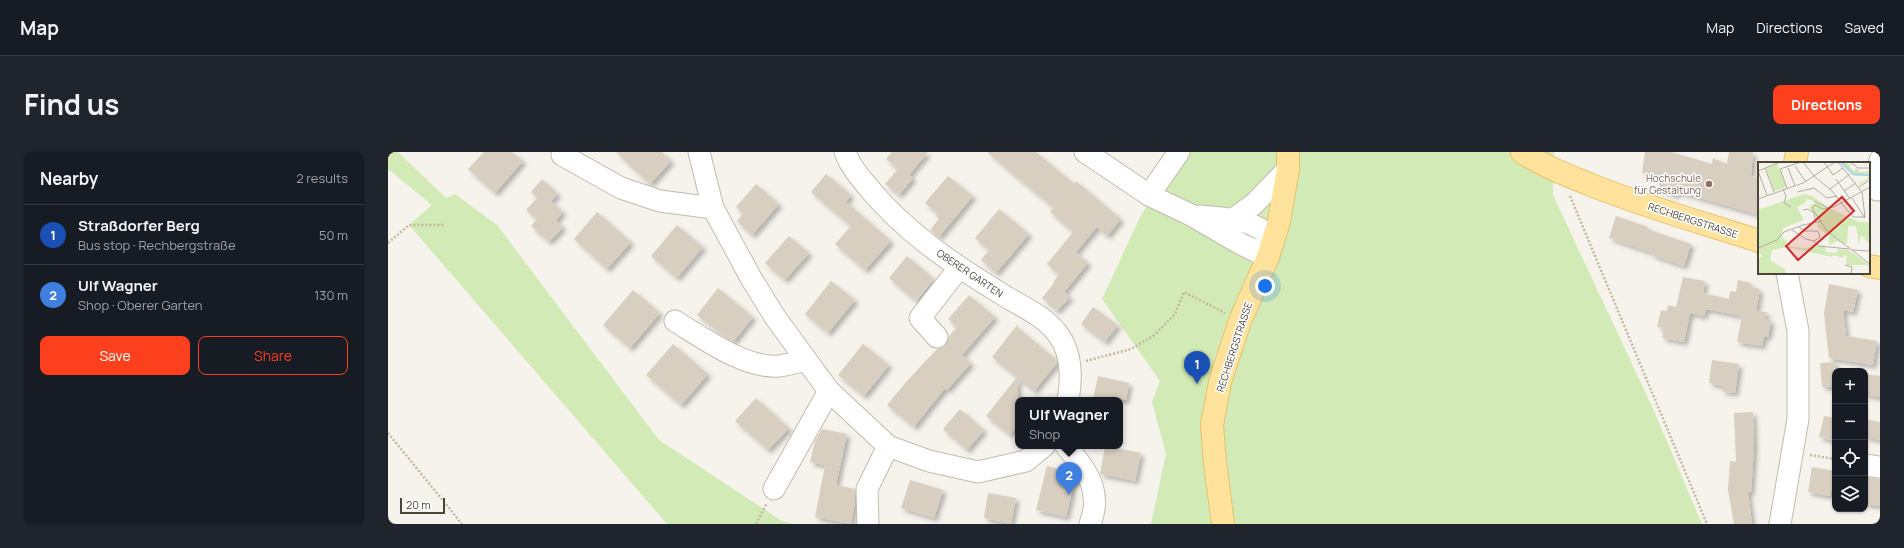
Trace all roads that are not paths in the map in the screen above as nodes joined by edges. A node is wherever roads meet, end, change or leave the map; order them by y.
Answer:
1 (699, 152) edge
2 (845, 152) edge
3 (1085, 152) edge
4 (1178, 152) edge
5 (1797, 152) edge
6 (562, 155) dead end
7 (1531, 155) edge
8 (1288, 160) edge
9 (1880, 160) edge
10 (1795, 162) edge
11 (1877, 190) dead end
12 (1149, 195) junction
13 (713, 208) junction
14 (1191, 215) junction
15 (1232, 220) junction
16 (1758, 241) edge
17 (1271, 250) junction
18 (1870, 266) edge
19 (959, 268) junction
20 (1880, 268) edge
21 (1787, 274) edge
22 (675, 321) dead end
23 (937, 337) dead end
24 (806, 360) junction
25 (829, 391) junction
26 (1068, 397) edge
27 (888, 446) junction
28 (1040, 449) edge
29 (1068, 449) edge
30 (1868, 465) edge
31 (1880, 467) edge
32 (774, 489) road end
33 (868, 524) edge
34 (1090, 524) edge
35 (1223, 524) edge
36 (1780, 524) edge

1 - 13 street
2 - 19 street, OBERER GARTEN
3 - 12 street
4 - 12 street
5 - 10 main road
6 - 13 street
7 - 16 main road, RECHBERGSTRASSE
8 - 15 street
8 - 17 main road, RECHBERGSTRASSE
9 - 11 street
12 - 14 street
13 - 24 street
14 - 15 street
14 - 17 street
15 - 17 street
17 - 35 main road, RECHBERGSTRASSE
18 - 20 main road
19 - 23 street
19 - 26 street, OBERER GARTEN
21 - 36 street
22 - 24 street
24 - 25 street
25 - 27 street
25 - 32 street
27 - 28 street
27 - 33 street
29 - 34 street
30 - 31 street

